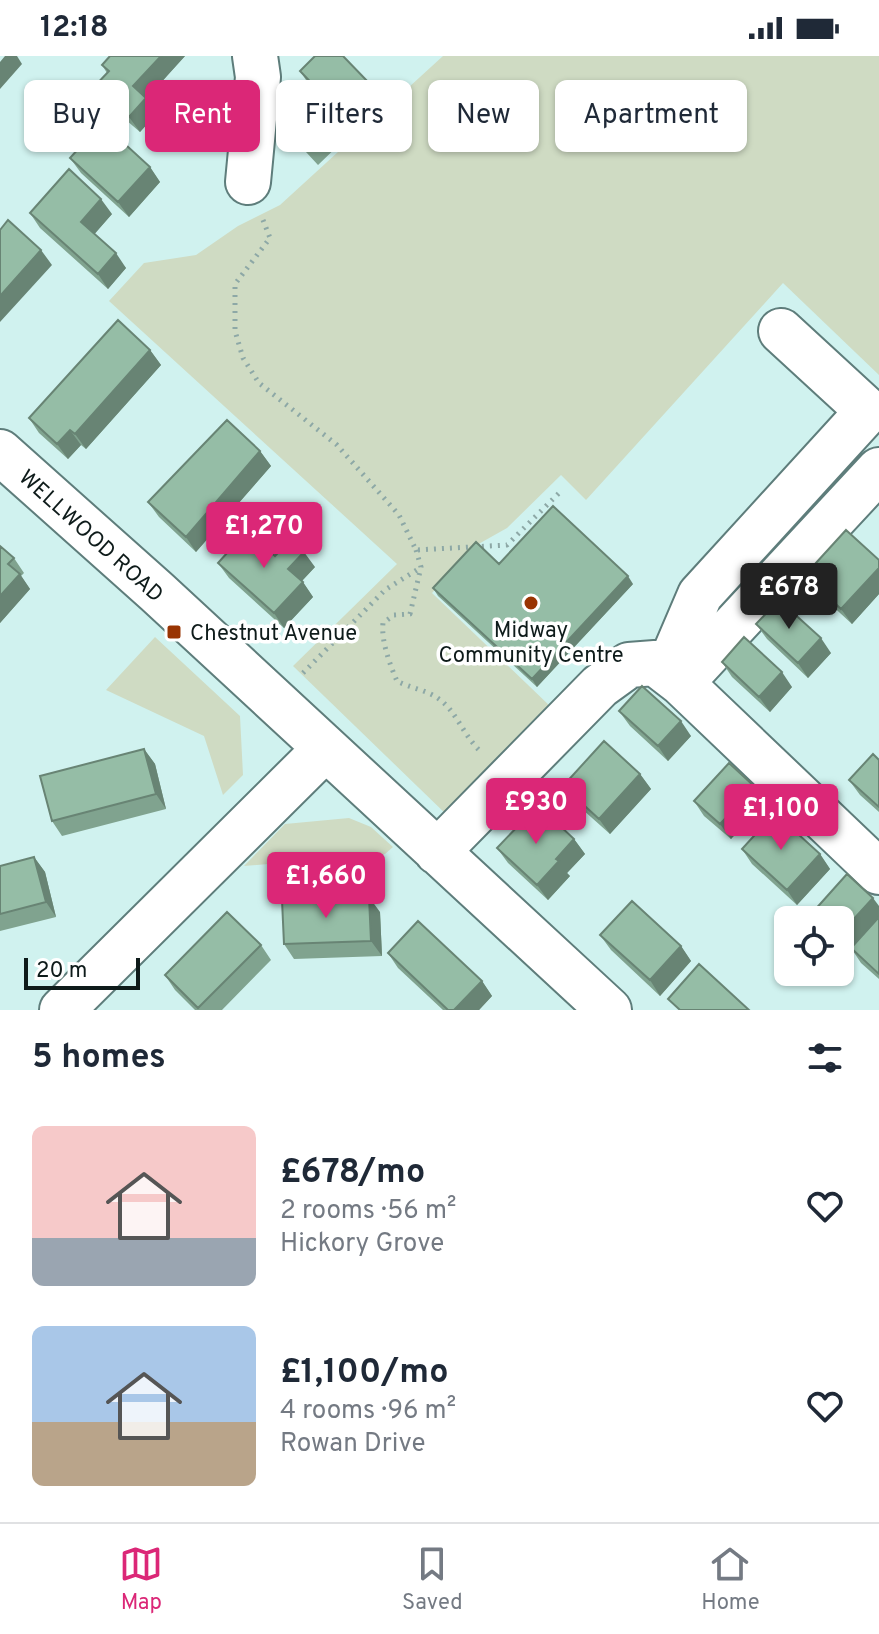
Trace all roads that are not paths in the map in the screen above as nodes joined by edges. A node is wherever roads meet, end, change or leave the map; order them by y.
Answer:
1 (255, 56) edge
2 (248, 182) road end
3 (781, 331) dead end
4 (0, 452) edge
5 (879, 470) edge
6 (674, 678) junction
7 (325, 749) junction
8 (437, 852) junction
9 (879, 872) edge
10 (62, 1010) edge
11 (609, 1010) edge

1 - 2 street
3 - 6 street
4 - 7 street, WELLWOOD ROAD
5 - 6 street
6 - 8 street
6 - 9 street
7 - 8 street
7 - 10 street
8 - 11 street

